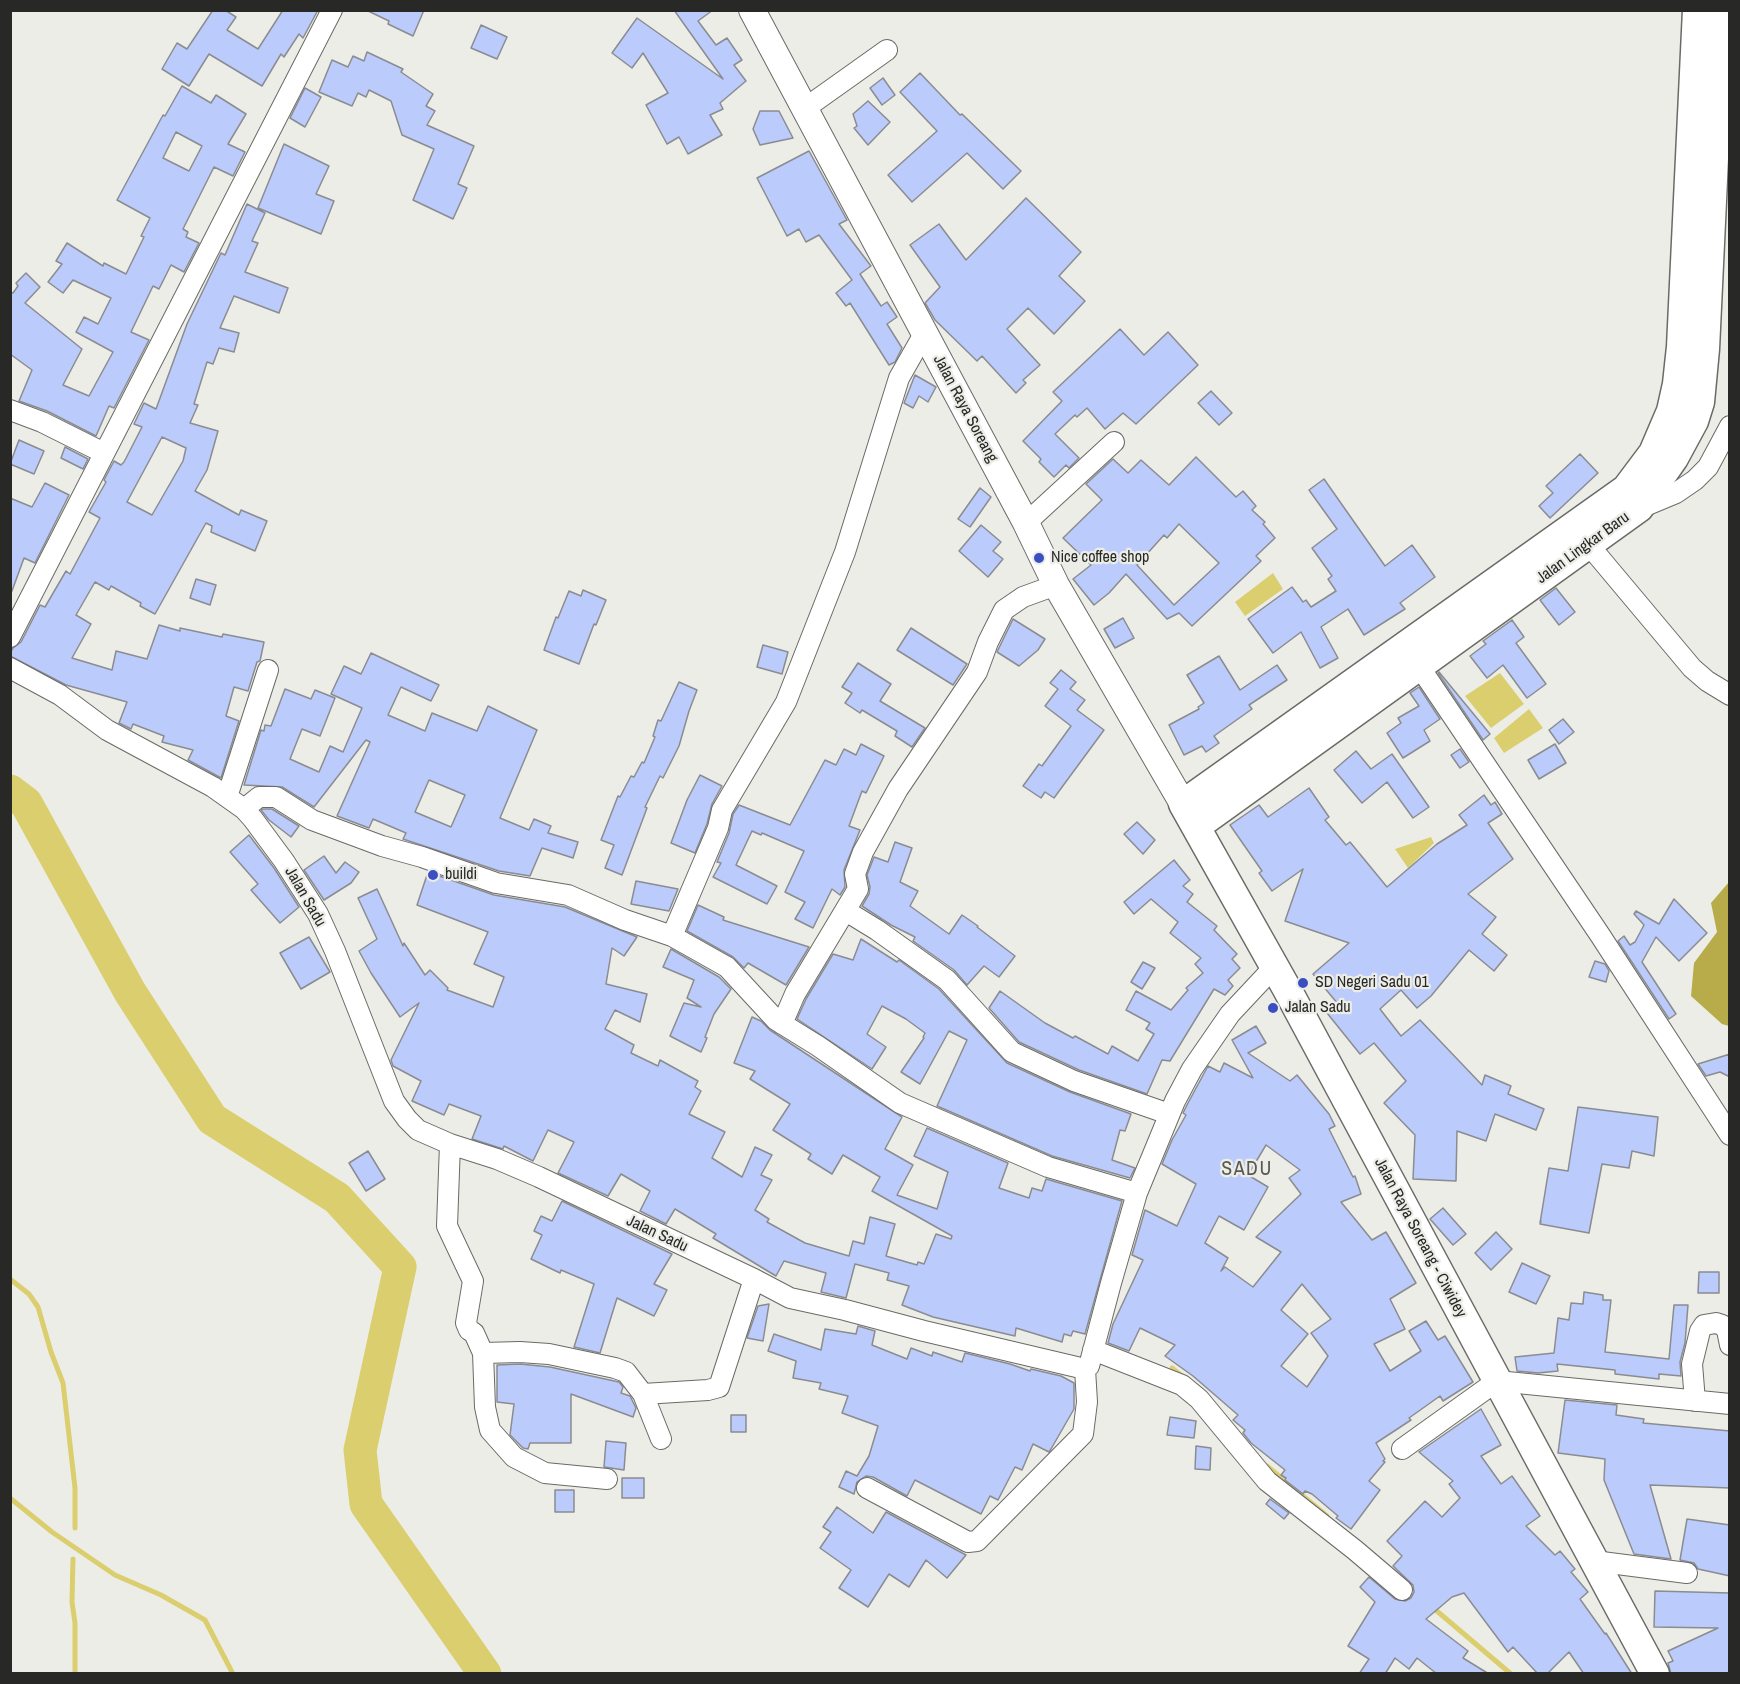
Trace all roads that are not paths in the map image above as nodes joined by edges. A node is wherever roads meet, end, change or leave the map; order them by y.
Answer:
1 (332, 10) edge
2 (752, 10) edge
3 (1697, 10) edge
4 (1721, 10) edge
5 (887, 50) dead end
6 (804, 109) junction
7 (924, 334) junction
8 (10, 410) edge
9 (1730, 426) edge
10 (1114, 442) dead end
11 (104, 453) junction
12 (1639, 508) junction
13 (1026, 523) junction
14 (1588, 544) junction
15 (1056, 585) junction
16 (10, 637) edge
17 (1419, 666) junction
18 (10, 668) edge
19 (268, 670) dead end
20 (1730, 695) edge
21 (227, 797) junction
22 (244, 809) junction
23 (1190, 815) junction
24 (846, 911) junction
25 (672, 936) junction
26 (1274, 967) junction
27 (782, 1024) junction
28 (1169, 1114) junction
29 (1730, 1135) edge
30 (450, 1144) junction
31 (1137, 1193) junction
32 (754, 1279) junction
33 (1730, 1345) edge
34 (1093, 1350) junction
35 (483, 1353) junction
36 (1085, 1369) junction
37 (1497, 1381) junction
38 (644, 1394) junction
39 (1695, 1401) junction
40 (1730, 1404) edge
41 (661, 1439) dead end
42 (1402, 1449) dead end
43 (607, 1479) dead end
44 (867, 1488) dead end
45 (1594, 1561) junction
46 (1687, 1573) dead end
47 (1402, 1590) dead end
48 (1655, 1674) edge

1 - 11 street
2 - 6 main road, Jalan Raya Soreang
3 - 23 highway, Jalan Lingkar Baru
4 - 12 highway, Jalan Lingkar Baru
5 - 6 street
6 - 7 main road, Jalan Raya Soreang
7 - 13 main road, Jalan Raya Soreang
7 - 25 street
8 - 11 street
9 - 12 street
10 - 13 street
11 - 16 street
12 - 14 highway, Jalan Lingkar Baru
13 - 15 main road, Jalan Raya Soreang
14 - 17 highway, Jalan Lingkar Baru
14 - 20 street
15 - 23 main road, Jalan Raya Soreang
15 - 24 street
17 - 23 highway, Jalan Lingkar Baru
17 - 29 street
18 - 21 street, Jalan Sadu
19 - 21 street
21 - 22 street, Jalan Sadu
22 - 25 street
22 - 30 street, Jalan Sadu
23 - 26 highway, Jalan Raya Soreang - Ciwidey
24 - 27 street
24 - 28 street
25 - 27 street
26 - 28 street
26 - 37 highway, Jalan Raya Soreang - Ciwidey
27 - 31 street
28 - 31 street
30 - 32 street, Jalan Sadu
30 - 35 street
31 - 34 street
32 - 36 street, Jalan Sadu
32 - 38 street
33 - 39 street
34 - 36 street
34 - 47 street
35 - 38 street
35 - 43 street
36 - 44 street
37 - 39 street
37 - 42 street
37 - 45 highway, Jalan Raya Soreang - Ciwidey
38 - 41 street
39 - 40 street
45 - 46 street
45 - 48 highway, Jalan Raya Soreang - Ciwidey

